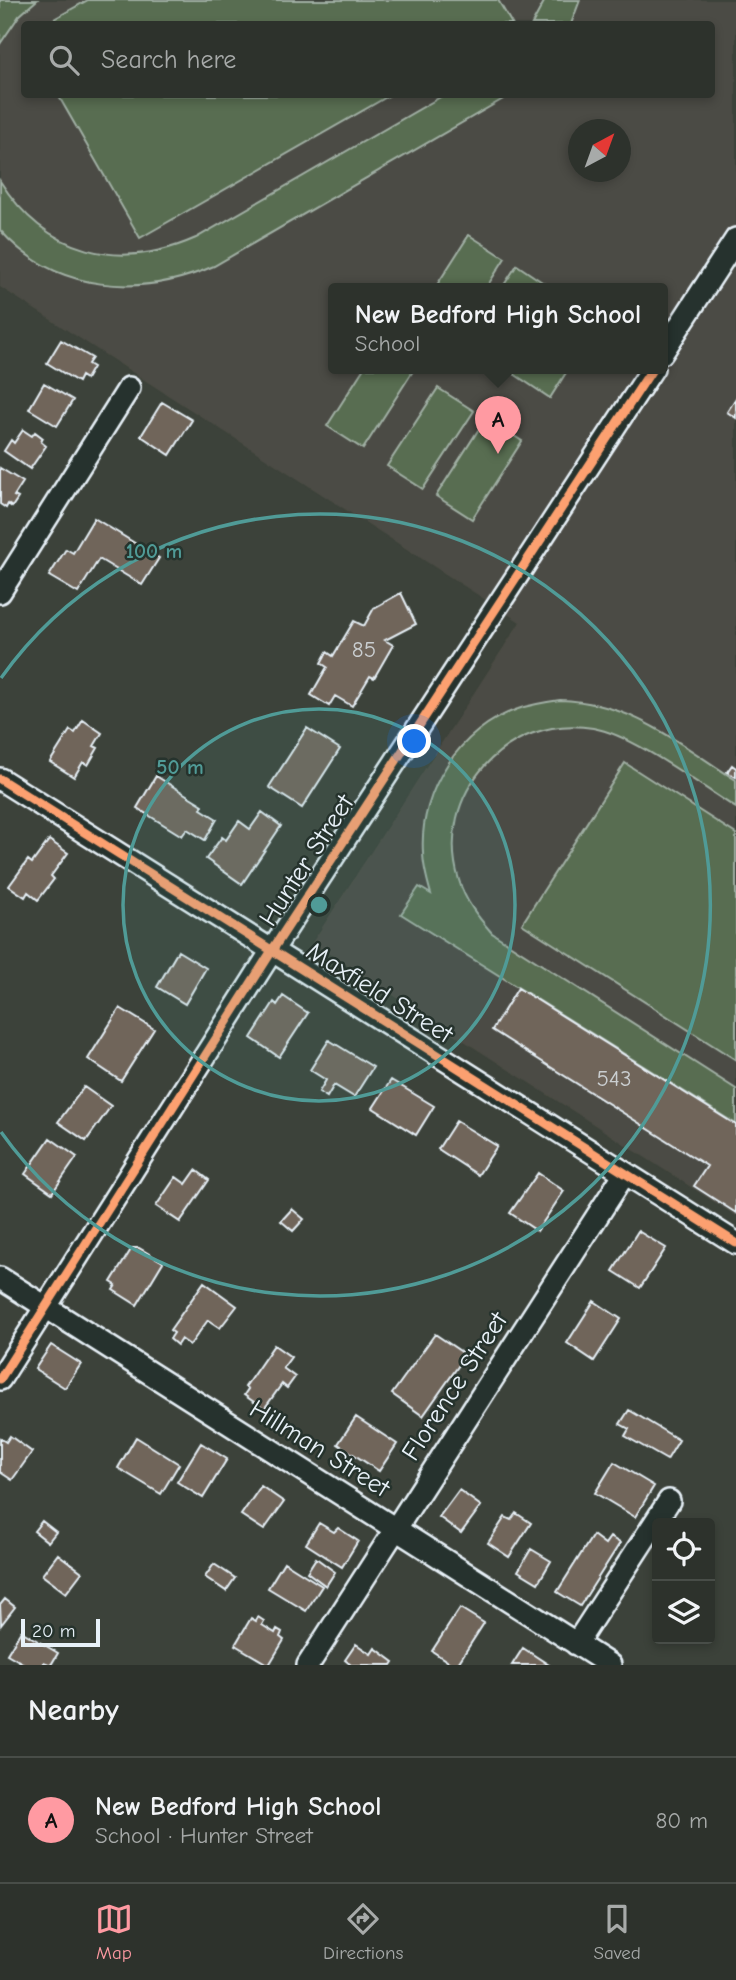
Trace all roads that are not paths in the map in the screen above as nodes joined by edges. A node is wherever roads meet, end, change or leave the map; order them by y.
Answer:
1 (736, 239) edge
2 (668, 345) edge
3 (649, 374) edge
4 (129, 388) dead end
5 (0, 592) edge
6 (0, 779) edge
7 (273, 949) junction
8 (625, 1173) junction
9 (736, 1243) edge
10 (0, 1278) edge
11 (47, 1307) junction
12 (0, 1379) edge
13 (668, 1501) dead end
14 (396, 1529) junction
15 (576, 1644) junction
16 (605, 1664) edge
17 (308, 1665) edge

1 - 2 street
3 - 7 street, Hunter Street
4 - 5 street
6 - 7 street, Maxfield Street
7 - 8 street, Maxfield Street
7 - 11 street, Hunter Street
8 - 9 street, Maxfield Street
8 - 14 street, Florence Street
10 - 11 street, Hillman Street
11 - 12 street, Hunter Street
11 - 14 street, Hillman Street
13 - 15 street
14 - 15 street, Hillman Street
14 - 17 street, Florence Street
15 - 16 street, Hillman Street

